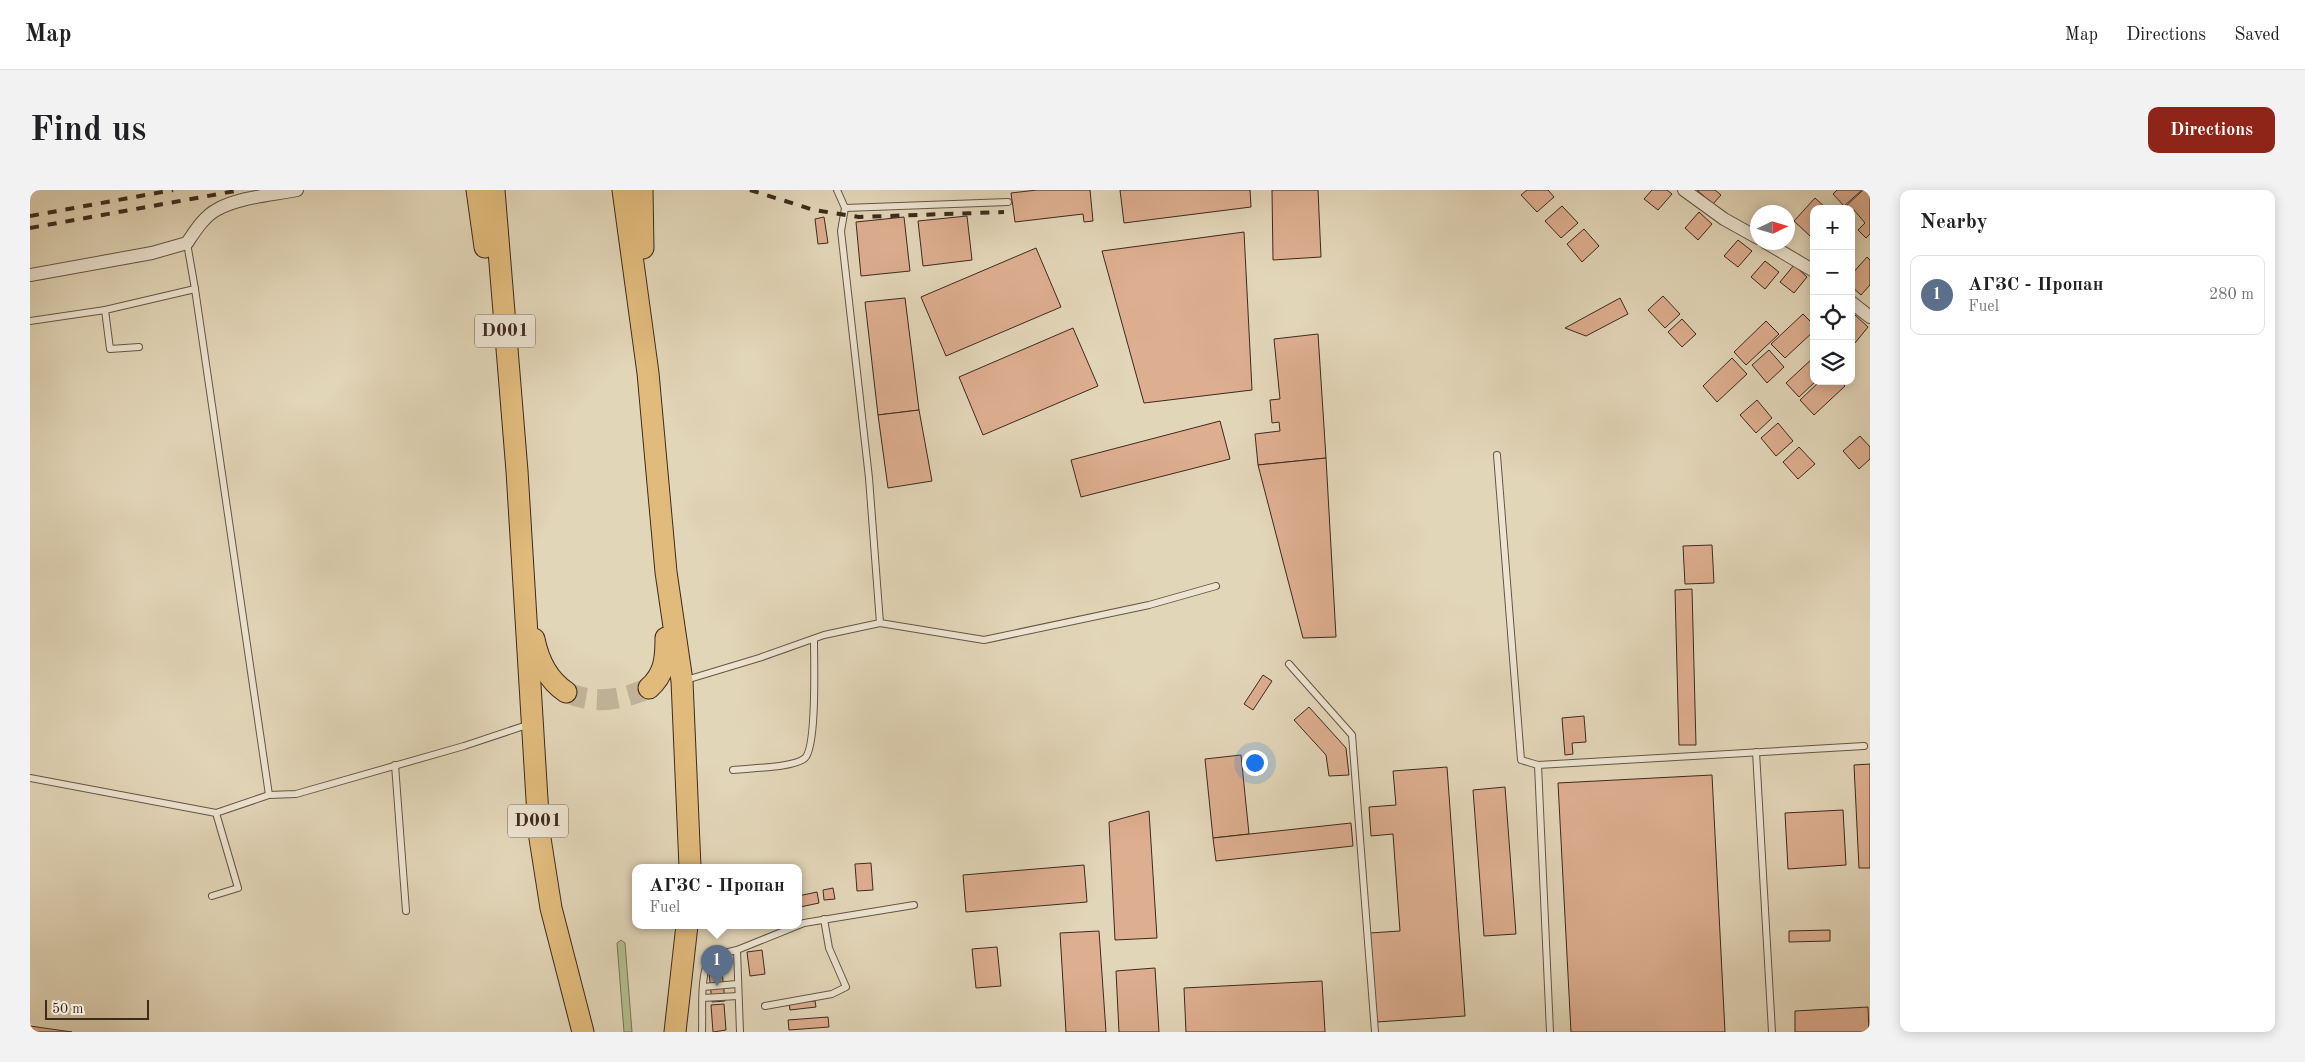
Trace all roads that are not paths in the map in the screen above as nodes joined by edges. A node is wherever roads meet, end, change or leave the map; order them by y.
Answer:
1 (297, 190) edge
2 (623, 190) edge
3 (642, 190) edge
4 (837, 190) edge
5 (1684, 190) edge
6 (483, 191) edge
7 (1008, 202) dead end
8 (845, 208) junction
9 (1750, 234) edge
10 (187, 243) junction
11 (1779, 250) edge
12 (1810, 269) edge
13 (30, 275) edge
14 (195, 289) junction
15 (1855, 305) edge
16 (105, 310) junction
17 (1870, 317) edge
18 (30, 321) edge
19 (139, 347) dead end
20 (648, 373) junction
21 (1497, 455) dead end
22 (666, 572) junction
23 (1216, 586) dead end
24 (525, 605) junction
25 (880, 623) junction
26 (814, 640) junction
27 (1289, 664) dead end
28 (682, 681) junction
29 (649, 688) tunnel mouth
30 (566, 692) tunnel mouth
31 (531, 724) junction
32 (1864, 746) dead end
33 (1756, 752) junction
34 (395, 765) junction
35 (1538, 766) junction
36 (733, 770) dead end
37 (30, 778) edge
38 (269, 795) junction
39 (216, 813) junction
40 (690, 864) edge
41 (212, 896) dead end
42 (914, 905) dead end
43 (406, 910) dead end
44 (824, 919) junction
45 (802, 924) edge
46 (687, 929) edge
47 (789, 929) edge
48 (737, 950) junction
49 (737, 984) junction
50 (703, 987) junction
51 (738, 996) junction
52 (703, 998) junction
53 (765, 1006) dead end
54 (583, 1032) edge
55 (675, 1032) edge
56 (702, 1032) edge
57 (740, 1032) edge
58 (1375, 1032) edge
59 (1550, 1032) edge
60 (1772, 1032) edge

1 - 10 street
2 - 20 highway
3 - 20 highway
4 - 8 lane
5 - 9 street
6 - 24 highway, D001
7 - 8 lane
8 - 25 lane
10 - 13 street
10 - 14 lane
11 - 12 street
14 - 16 lane
14 - 38 lane
15 - 17 street
16 - 18 lane
16 - 19 lane
20 - 22 highway
21 - 35 lane
22 - 28 highway
22 - 29 highway
23 - 25 lane
24 - 30 highway
24 - 31 highway, D001
25 - 26 lane
26 - 28 lane
26 - 36 lane
27 - 58 lane
28 - 40 highway
31 - 34 lane
31 - 54 highway, D001
32 - 33 lane
33 - 35 lane
33 - 60 lane
34 - 38 lane
34 - 43 lane
35 - 59 lane
37 - 39 lane
38 - 39 lane
39 - 41 lane
42 - 44 lane
44 - 45 lane
44 - 53 lane
46 - 55 highway
47 - 48 lane
48 - 49 lane
48 - 50 lane
49 - 50 lane
49 - 51 lane
50 - 52 lane
51 - 52 lane
51 - 57 lane
52 - 56 lane

